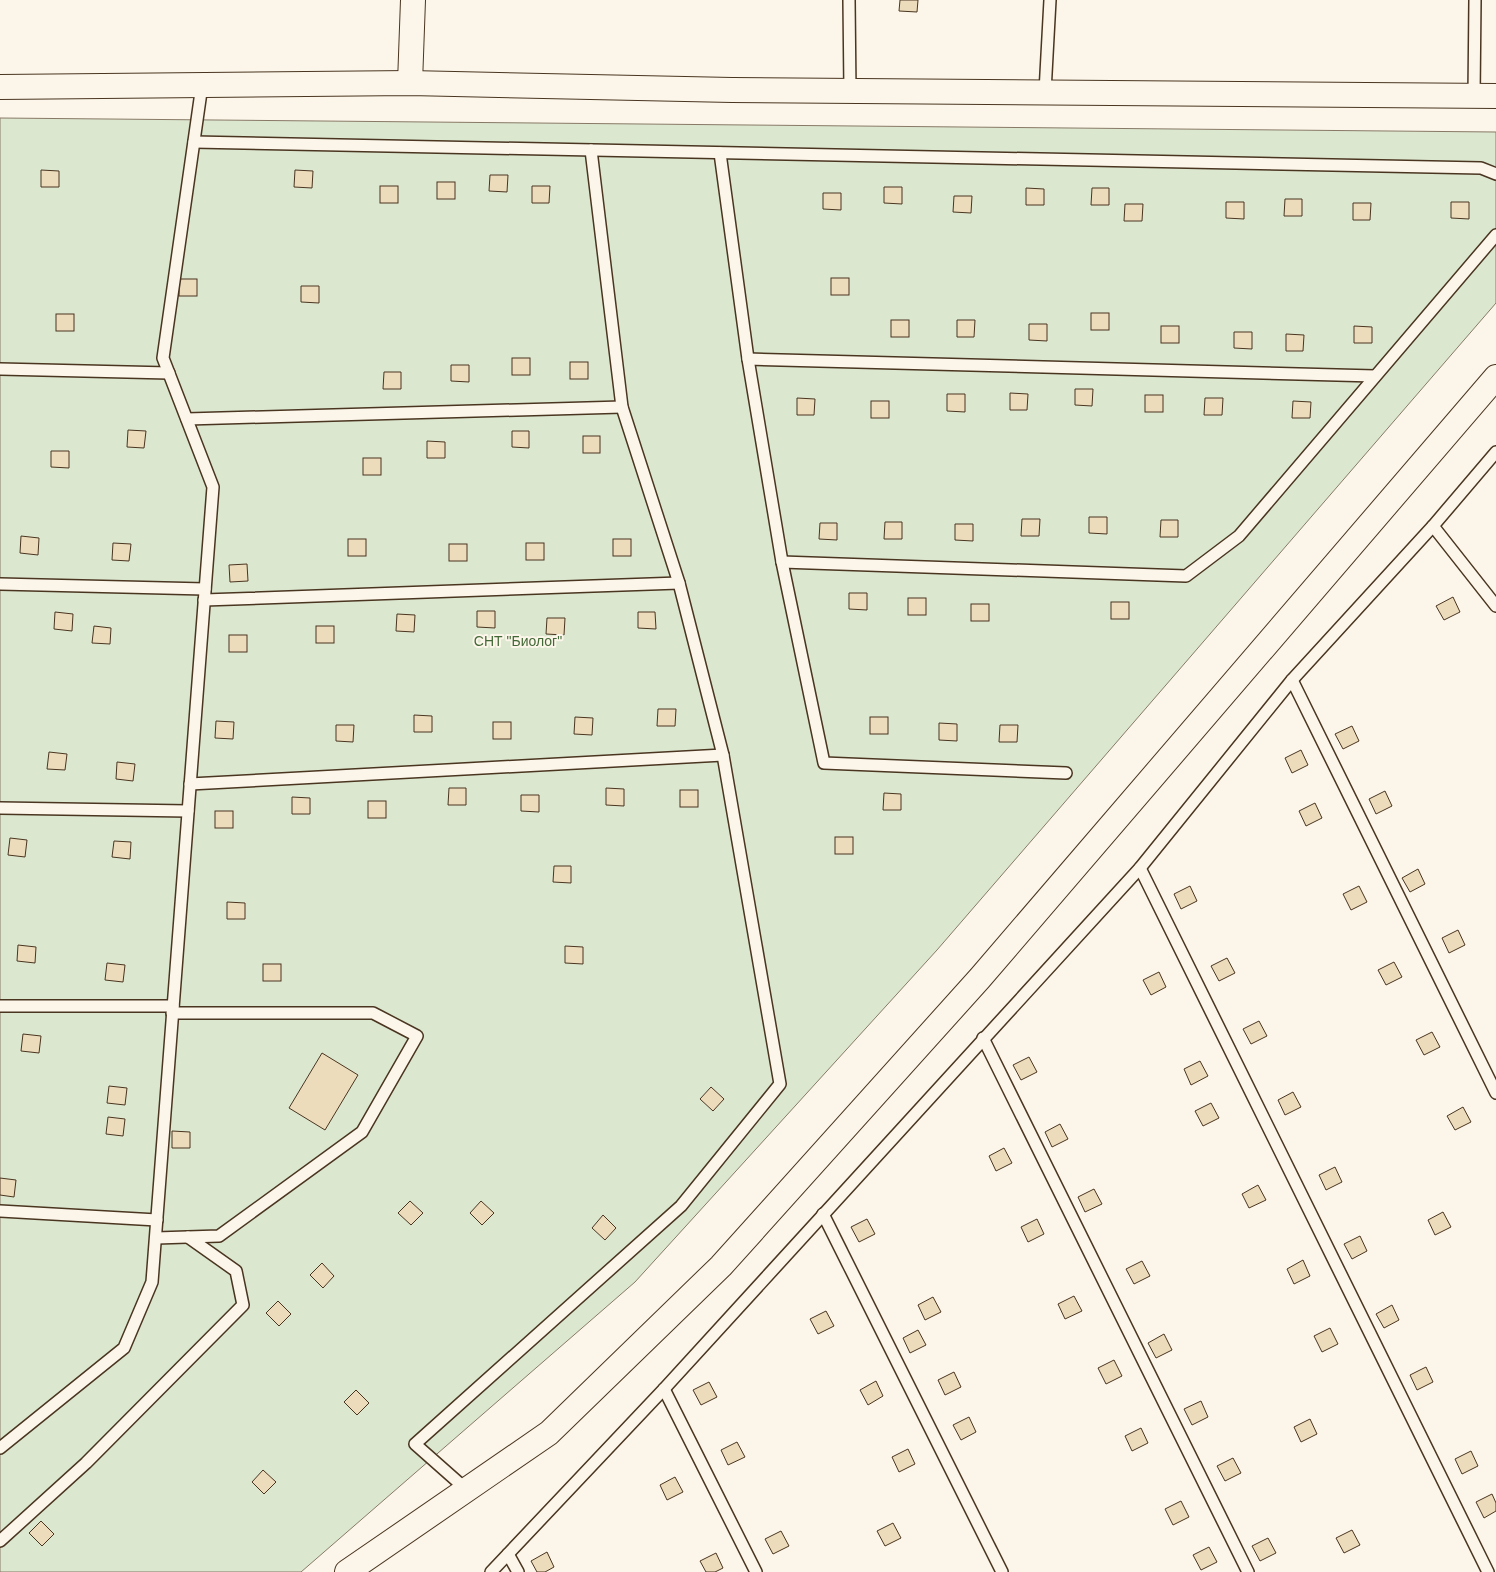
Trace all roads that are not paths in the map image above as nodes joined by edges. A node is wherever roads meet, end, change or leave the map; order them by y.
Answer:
1 (413, 0) edge
2 (849, 0) edge
3 (1050, 0) edge
4 (1475, 0) edge
5 (410, 83) junction
6 (202, 85) junction
7 (0, 88) edge
8 (850, 91) junction
9 (1045, 92) junction
10 (1485, 96) edge
11 (194, 142) junction
12 (591, 150) junction
13 (720, 153) junction
14 (1496, 174) edge
15 (1496, 235) edge
16 (748, 359) junction
17 (0, 370) edge
18 (169, 373) junction
19 (1375, 376) junction
20 (1496, 377) edge
21 (622, 407) junction
22 (186, 419) junction
23 (1496, 452) edge
24 (1433, 526) junction
25 (782, 562) junction
26 (679, 583) junction
27 (0, 584) edge
28 (205, 594) junction
29 (1496, 606) edge
30 (1292, 680) junction
31 (723, 756) junction
32 (1066, 773) dead end
33 (190, 784) junction
34 (0, 808) edge
35 (188, 812) junction
36 (1140, 868) junction
37 (0, 1006) edge
38 (173, 1010) junction
39 (983, 1038) junction
40 (1496, 1093) edge
41 (0, 1211) edge
42 (823, 1214) junction
43 (157, 1220) junction
44 (188, 1237) junction
45 (156, 1238) junction
46 (664, 1389) junction
47 (2, 1445) edge
48 (467, 1490) junction
49 (0, 1541) edge
50 (508, 1554) junction
51 (347, 1572) edge
52 (490, 1572) edge
53 (518, 1572) edge
54 (756, 1572) edge
55 (1002, 1572) edge
56 (1248, 1572) edge
57 (1488, 1572) edge

1 - 5 street
2 - 8 lane
3 - 9 lane
4 - 10 lane
5 - 6 street
5 - 8 street
6 - 7 street
6 - 11 lane
8 - 9 street
9 - 10 street
11 - 12 lane
11 - 18 lane
12 - 13 lane
12 - 21 lane
13 - 14 lane
13 - 16 lane
15 - 19 lane
16 - 19 lane
16 - 25 lane
17 - 18 lane
18 - 22 lane
19 - 25 lane
20 - 48 street
21 - 22 lane
21 - 26 lane
22 - 28 lane
23 - 24 lane
24 - 29 lane
24 - 30 lane
25 - 32 lane
26 - 28 lane
26 - 31 lane
27 - 28 lane
28 - 33 lane
30 - 36 lane
30 - 40 lane
31 - 33 lane
31 - 48 lane
33 - 35 lane
34 - 35 lane
35 - 38 lane
36 - 39 lane
36 - 57 lane
37 - 38 lane
38 - 43 lane
38 - 44 lane
39 - 42 lane
39 - 56 lane
41 - 43 lane
42 - 46 lane
42 - 55 lane
43 - 45 lane
44 - 45 lane
44 - 49 lane
45 - 47 lane
46 - 50 lane
46 - 54 lane
48 - 51 street
50 - 52 lane
50 - 53 lane

